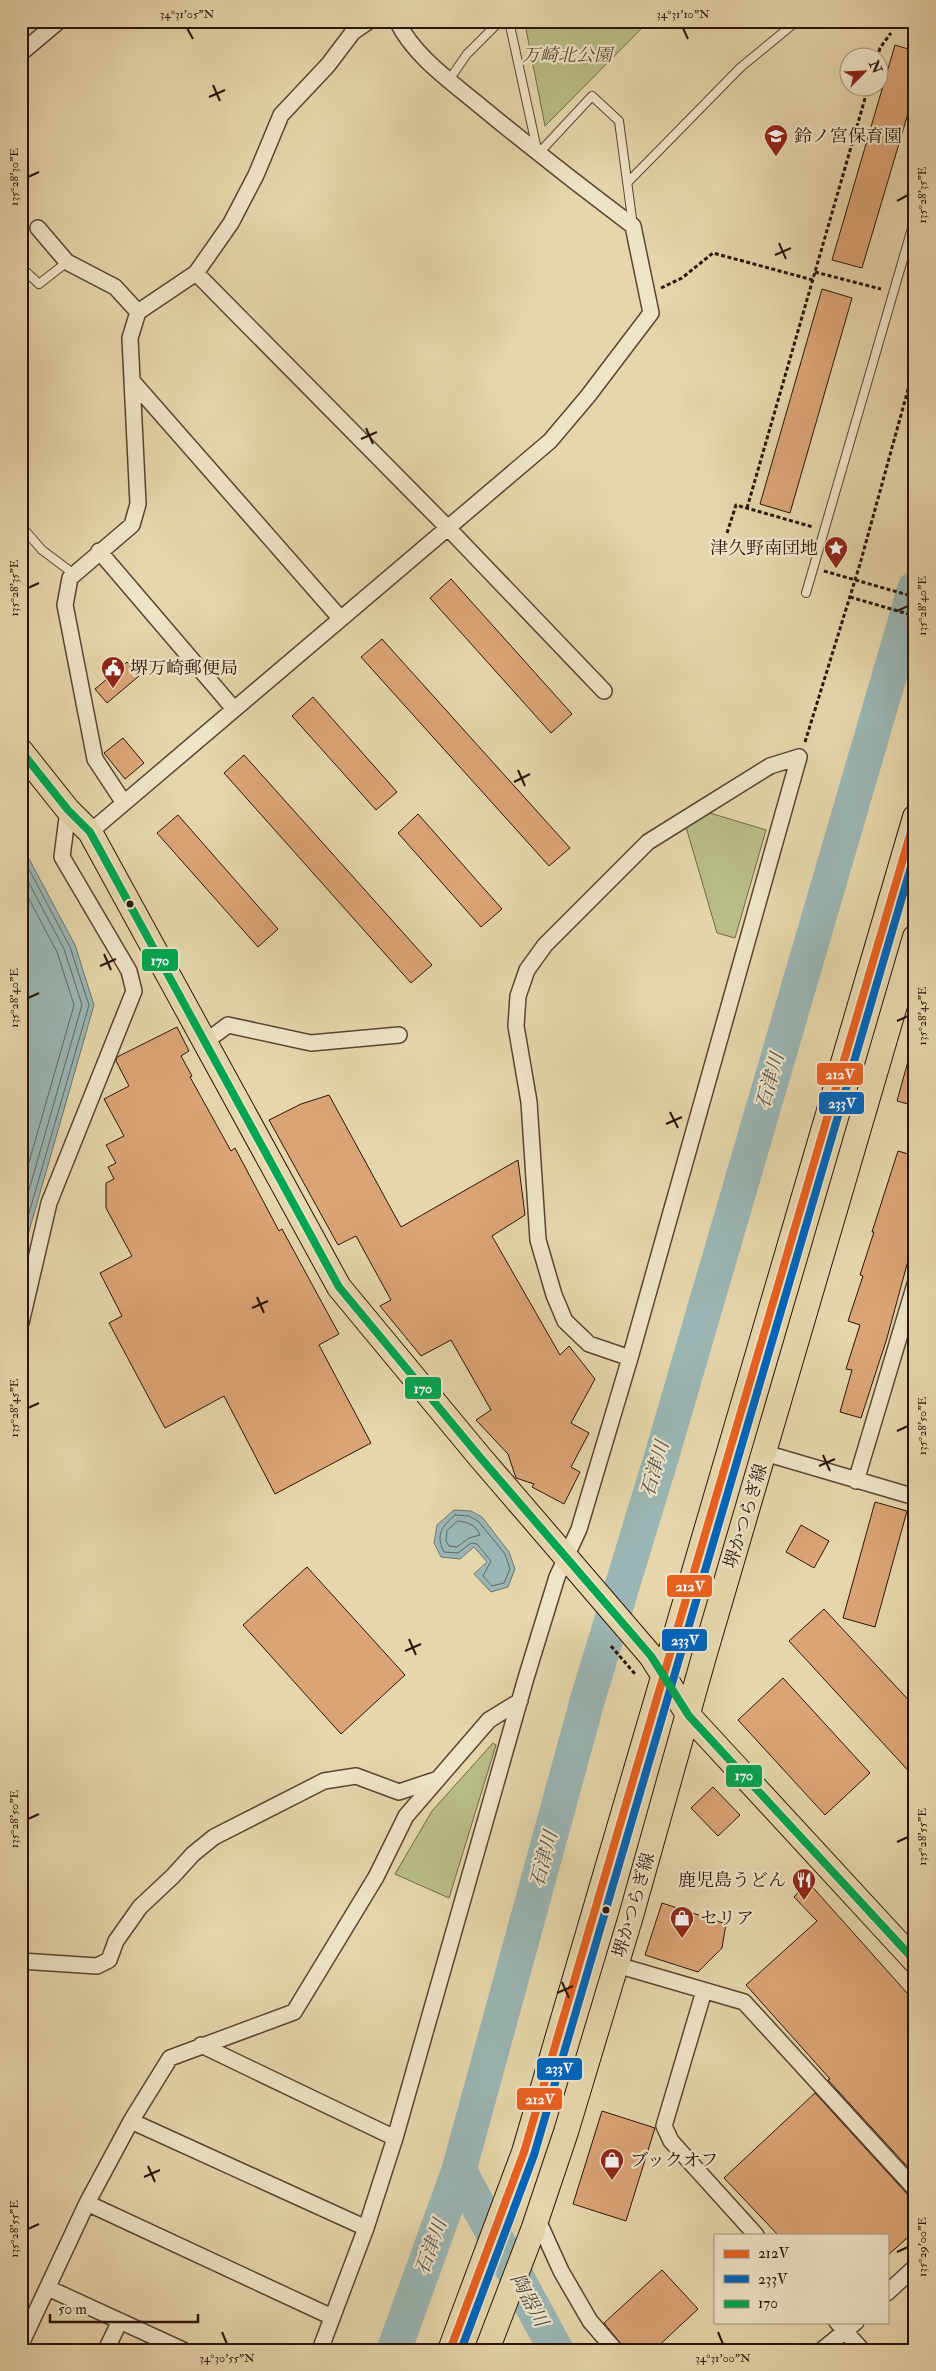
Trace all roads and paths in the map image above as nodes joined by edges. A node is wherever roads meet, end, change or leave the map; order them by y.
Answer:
1 (59, 21) edge
2 (369, 21) edge
3 (397, 21) edge
4 (500, 21) edge
5 (509, 21) edge
6 (797, 21) edge
7 (892, 33) dead end
8 (880, 48) edge
9 (21, 53) edge
10 (448, 80) junction
11 (865, 98) edge
12 (538, 154) junction
13 (629, 182) junction
14 (915, 218) edge
15 (633, 226) junction
16 (38, 228) dead end
17 (67, 262) junction
18 (21, 267) edge
19 (815, 272) junction
20 (196, 274) junction
21 (813, 280) junction
22 (894, 292) junction
23 (647, 295) junction
24 (138, 312) junction
25 (915, 364) edge
26 (133, 382) junction
27 (747, 508) junction
28 (21, 526) edge
29 (447, 527) junction
30 (824, 530) junction
31 (727, 533) dead end
32 (99, 551) junction
33 (813, 568) junction
34 (74, 574) junction
35 (855, 579) junction
36 (806, 593) dead end
37 (850, 597) junction
38 (915, 597) edge
39 (915, 616) edge
40 (340, 618) junction
41 (604, 691) dead end
42 (234, 709) junction
43 (21, 751) edge
44 (799, 757) junction
45 (124, 803) junction
46 (68, 810) junction
47 (915, 817) edge
48 (90, 832) junction
49 (915, 937) edge
50 (399, 1036) dead end
51 (205, 1042) junction
52 (915, 1284) edge
53 (21, 1323) edge
54 (630, 1358) junction
55 (765, 1454) junction
56 (856, 1480) junction
57 (915, 1497) edge
58 (565, 1557) junction
59 (665, 1676) junction
60 (520, 1701) junction
61 (689, 1716) junction
62 (439, 1779) junction
63 (21, 1961) edge
64 (915, 1961) edge
65 (617, 1965) junction
66 (704, 1991) junction
67 (200, 2046) junction
68 (131, 2121) junction
69 (395, 2138) junction
70 (915, 2189) edge
71 (87, 2203) junction
72 (535, 2224) junction
73 (366, 2228) junction
74 (755, 2234) edge
75 (915, 2267) edge
76 (48, 2288) junction
77 (888, 2292) edge
78 (332, 2317) junction
79 (120, 2321) junction
80 (846, 2326) edge
81 (21, 2344) edge
82 (106, 2350) edge
83 (183, 2350) edge
84 (320, 2350) edge
85 (450, 2350) edge
86 (487, 2350) edge
87 (614, 2350) edge
88 (822, 2350) edge
89 (862, 2350) edge

1 - 9 street
2 - 20 street
3 - 10 street
4 - 10 lane
5 - 12 lane
6 - 13 lane
7 - 8 path
10 - 12 street
11 - 19 path
12 - 13 lane
12 - 15 street
13 - 15 lane
14 - 22 lane
15 - 23 street
16 - 17 street
17 - 18 lane
17 - 24 street
19 - 21 path
19 - 22 path
20 - 24 street
20 - 29 street
21 - 23 path
21 - 27 path
22 - 30 lane
23 - 29 street
24 - 26 street
25 - 35 path
26 - 32 street
26 - 40 street
27 - 30 path
27 - 31 path
28 - 34 lane
29 - 40 street
29 - 41 street
30 - 33 lane
32 - 34 street
32 - 42 street
33 - 35 path
33 - 36 lane
34 - 45 street
35 - 37 path
35 - 38 path
37 - 39 path
37 - 44 path
40 - 42 street
42 - 45 street
43 - 46 main road
44 - 54 street
44 - 54 street
45 - 48 street
46 - 48 main road
46 - 53 street
47 - 59 main road, 堺かつらぎ線
48 - 51 main road
49 - 55 main road, 堺かつらぎ線
50 - 51 street
51 - 58 main road
52 - 56 street
54 - 58 street
55 - 56 street
55 - 61 main road, 堺かつらぎ線
56 - 57 street
58 - 59 main road
58 - 60 street
59 - 61 main road
59 - 85 main road, 堺かつらぎ線
60 - 62 street
60 - 69 street
61 - 64 main road
61 - 65 main road, 堺かつらぎ線
62 - 63 street
62 - 67 street
65 - 66 street
65 - 72 main road, 堺かつらぎ線
66 - 70 street
66 - 74 street
67 - 68 street
67 - 69 street
68 - 71 street
68 - 73 street
69 - 73 street
71 - 76 street
71 - 78 street
72 - 86 main road, 堺かつらぎ線
72 - 87 street
73 - 78 street
75 - 77 street
76 - 79 street
76 - 81 street
78 - 84 street
79 - 82 street
79 - 83 street
80 - 88 street
80 - 89 street

